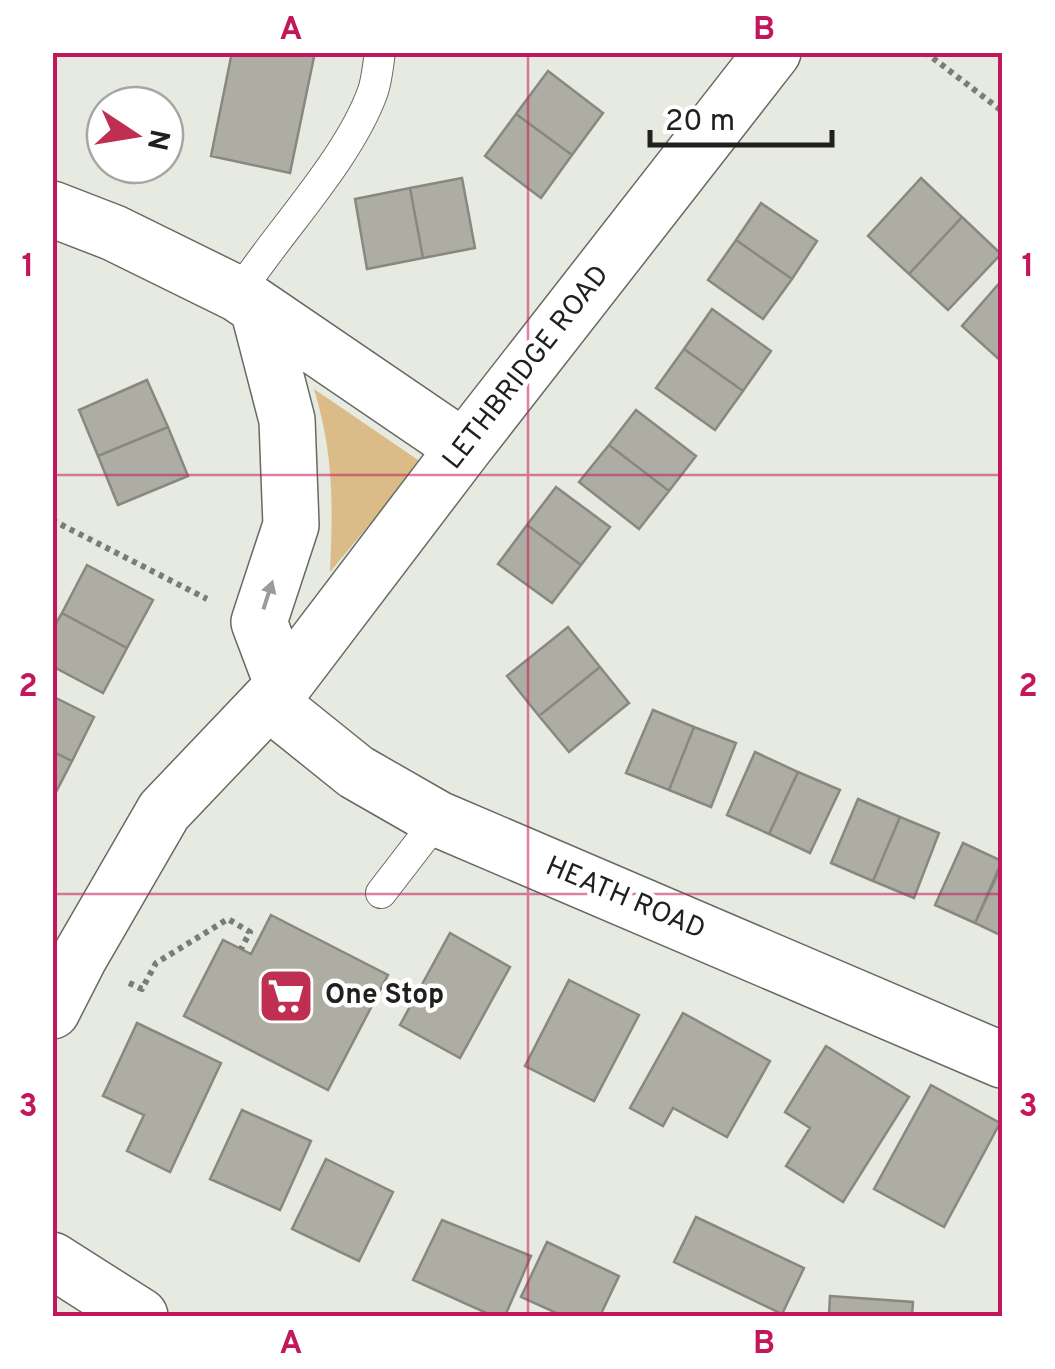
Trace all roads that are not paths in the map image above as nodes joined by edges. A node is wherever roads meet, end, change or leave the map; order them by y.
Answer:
1 (380, 52) edge
2 (773, 52) edge
3 (52, 209) edge
4 (248, 301) junction
5 (464, 448) junction
6 (276, 694) junction
7 (438, 818) junction
8 (380, 893) dead end
9 (52, 1011) edge
10 (1002, 1060) edge
11 (52, 1260) edge
12 (140, 1316) edge

1 - 4 lane
2 - 5 street, LETHBRIDGE ROAD
3 - 4 street
4 - 5 street
6 -> 4 street
5 - 6 street, LETHBRIDGE ROAD
6 - 7 street, HEATH ROAD
6 - 9 street, LETHBRIDGE ROAD
7 - 8 lane
7 - 10 street, HEATH ROAD
11 - 12 street

